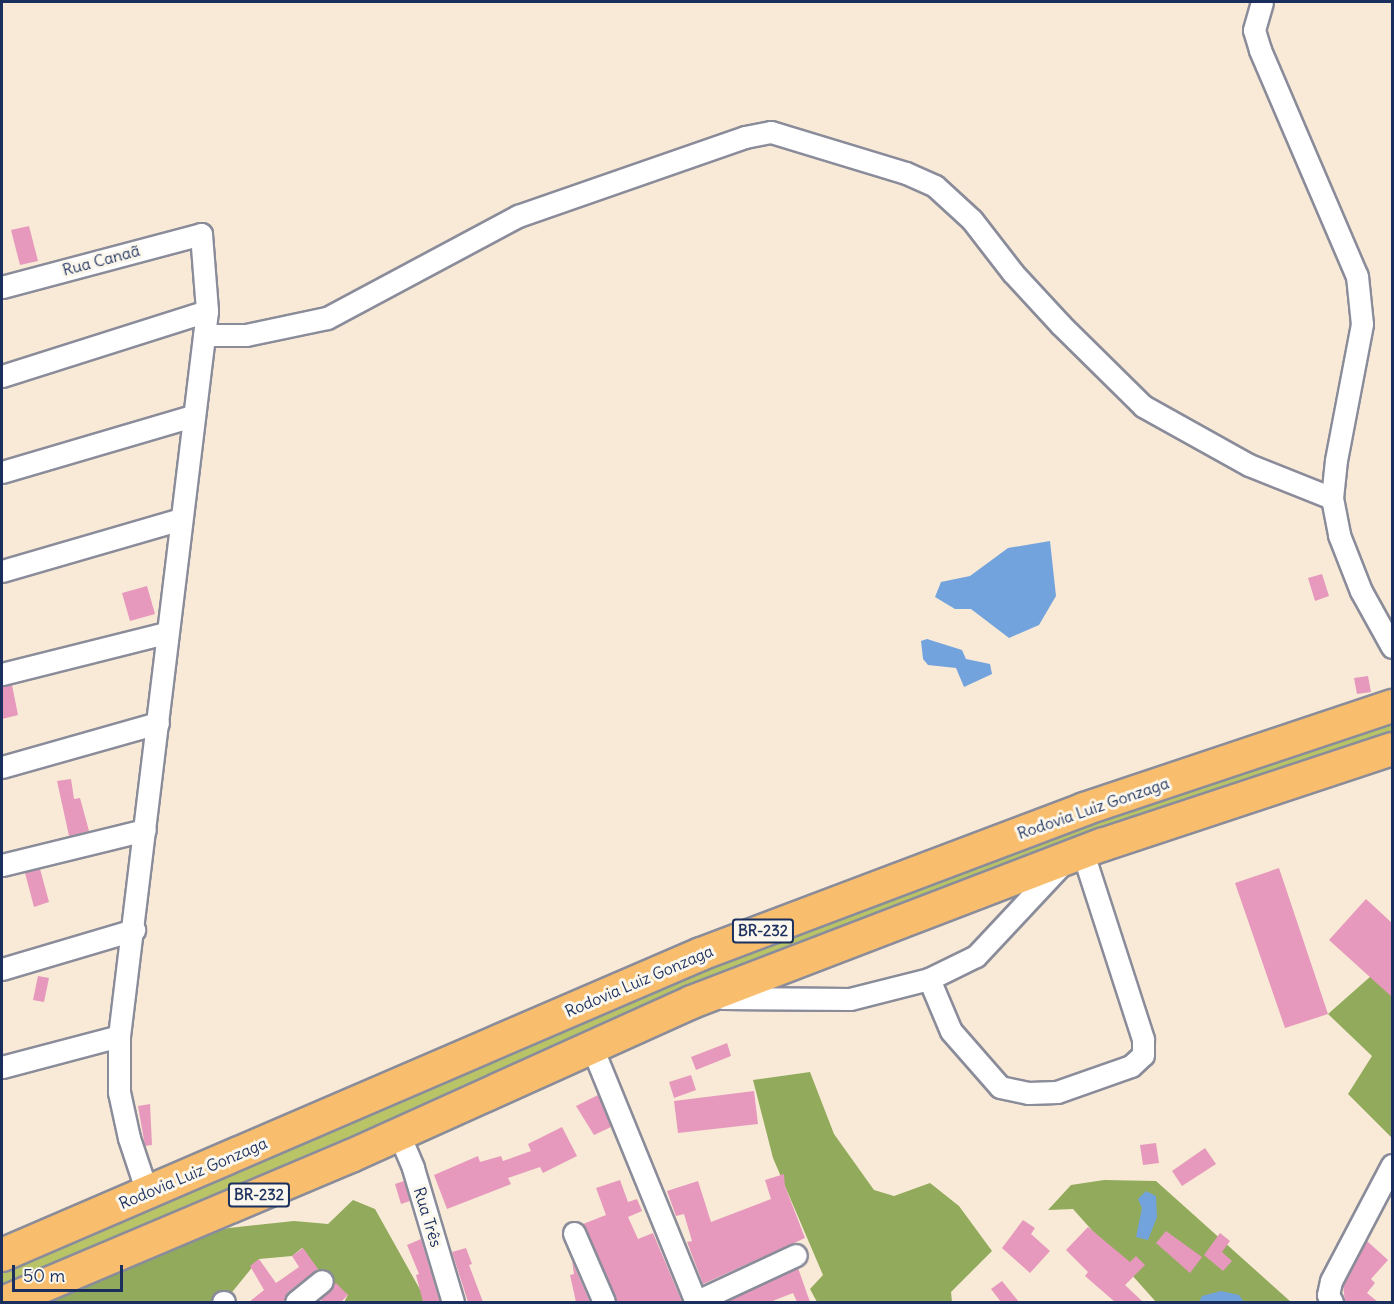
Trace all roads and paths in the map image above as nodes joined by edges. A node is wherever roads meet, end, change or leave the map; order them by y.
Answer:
1 (1262, 2) edge
2 (2, 287) edge
3 (207, 312) junction
4 (204, 335) junction
5 (2, 376) edge
6 (192, 416) junction
7 (2, 472) edge
8 (1332, 498) junction
9 (181, 519) junction
10 (2, 572) edge
11 (165, 633) junction
12 (1392, 647) edge
13 (2, 674) edge
14 (1392, 706) edge
15 (158, 723) junction
16 (1392, 748) edge
17 (2, 766) edge
18 (145, 830) junction
19 (1074, 857) junction
20 (2, 865) edge
21 (134, 930) junction
22 (2, 969) edge
23 (929, 979) junction
24 (692, 1002) junction
25 (119, 1035) junction
26 (591, 1045) junction
27 (2, 1067) edge
28 (398, 1132) junction
29 (1392, 1165) edge
30 (147, 1192) junction
31 (574, 1233) dead end
32 (2, 1255) edge
33 (796, 1255) dead end
34 (322, 1281) dead end
35 (5, 1302) edge
36 (296, 1302) edge
37 (453, 1302) edge
38 (604, 1302) edge
39 (696, 1302) edge
40 (1332, 1302) edge

1 - 8 street
2 - 3 street, Rua Canaã
3 - 4 street
3 - 5 street
4 - 6 street
4 - 8 street
6 - 7 street
6 - 9 street
8 - 12 street
9 - 10 street
9 - 11 street
11 - 13 street
11 - 15 street
14 - 30 highway, Rodovia Luiz Gonzaga / BR-232
15 - 17 street
15 - 18 street
16 - 19 highway, BR-232
18 - 20 street
18 - 21 street
19 - 23 street
19 - 23 street
19 - 24 highway, BR-232
21 - 22 street
21 - 25 street
23 - 24 street
24 - 26 highway, BR-232
25 - 27 street
25 - 30 street
26 - 28 highway, BR-232
26 - 39 street
28 - 35 highway, BR-232
28 - 37 street, Rua Três
29 - 40 street
30 - 32 highway, Rodovia Luiz Gonzaga / BR-232
31 - 38 street
33 - 39 street
34 - 36 street

